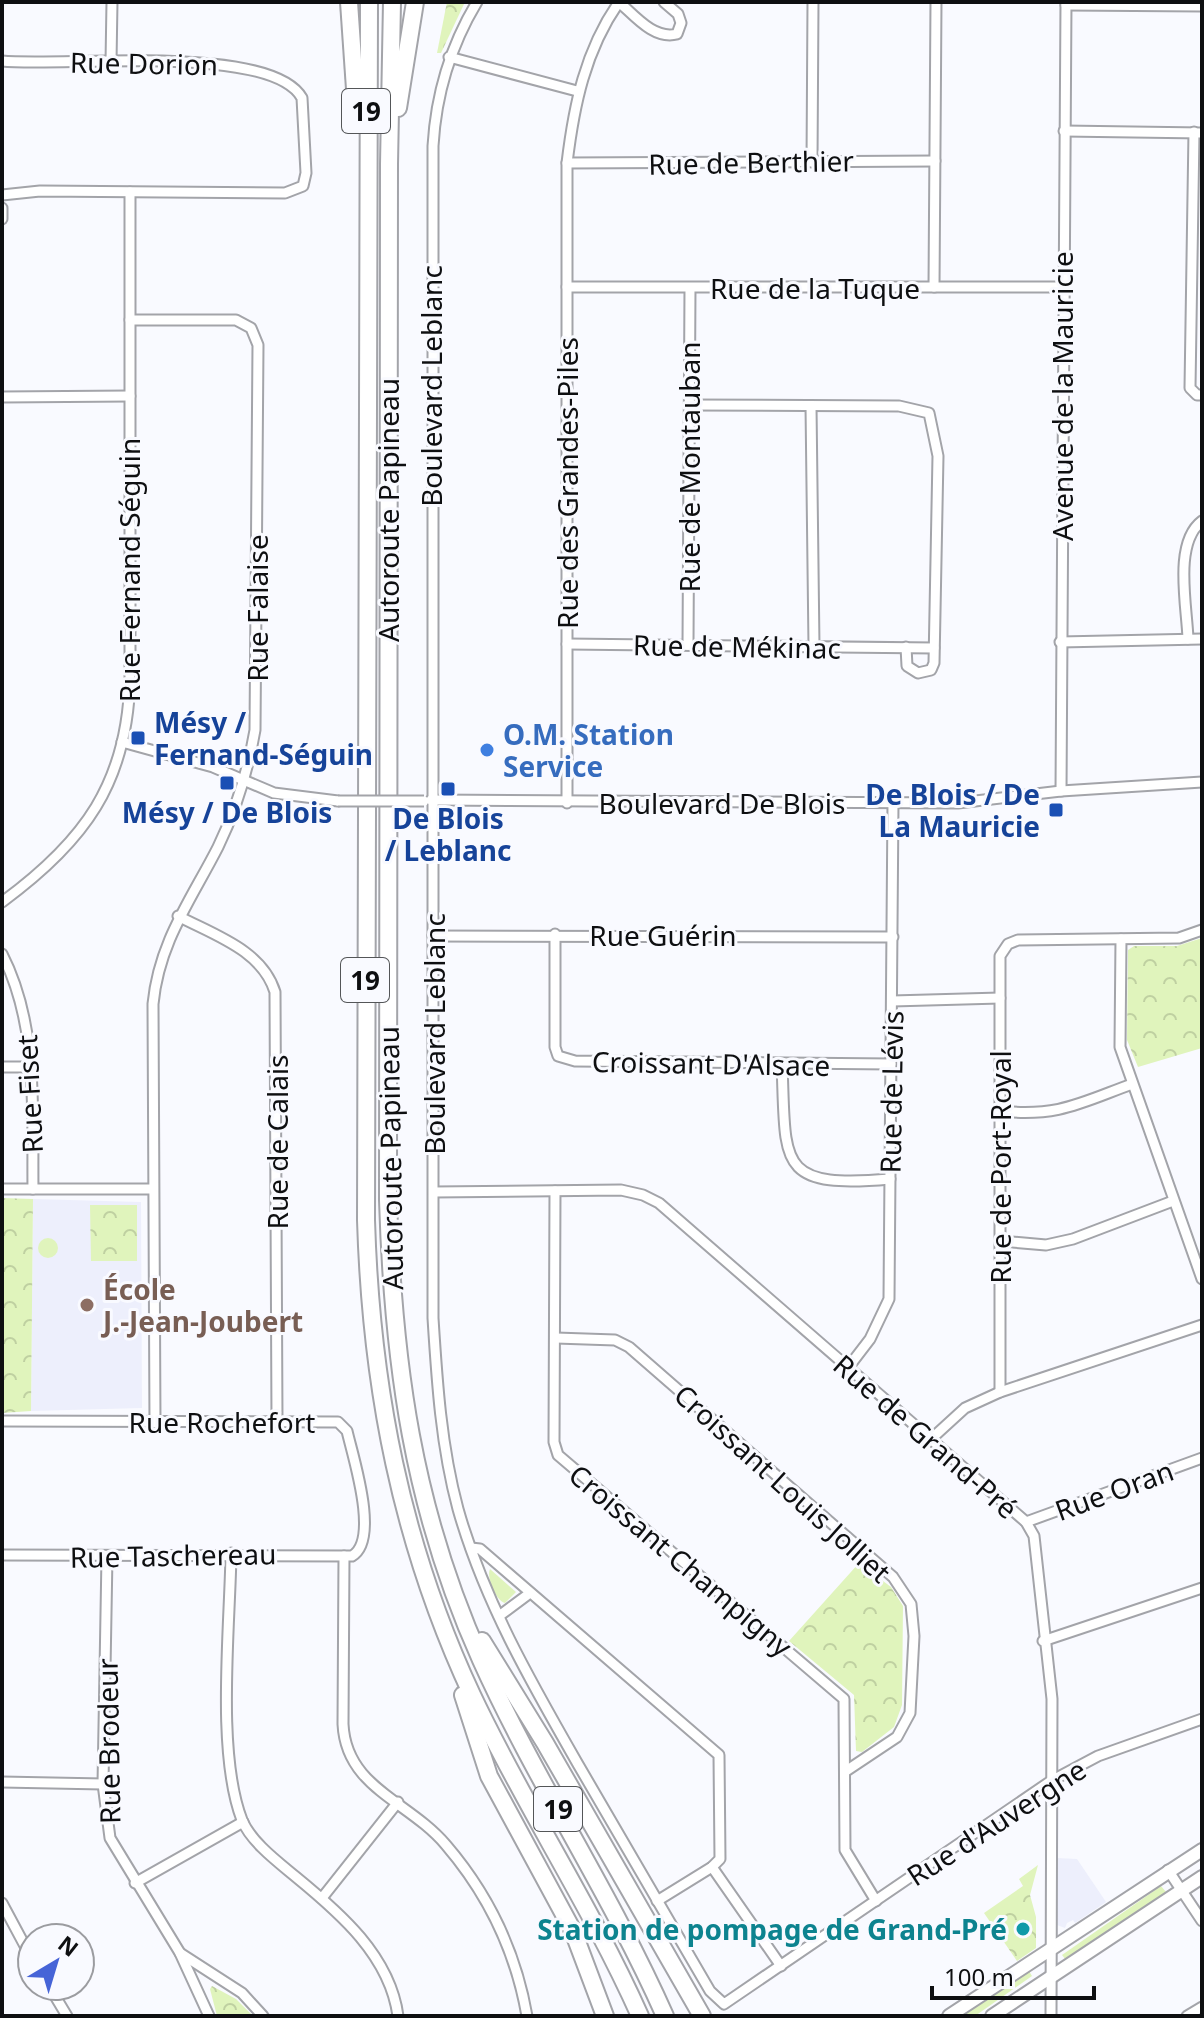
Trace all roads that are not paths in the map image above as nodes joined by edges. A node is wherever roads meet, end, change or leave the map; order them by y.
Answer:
1 (112, 2) edge
2 (349, 2) edge
3 (369, 2) edge
4 (392, 2) edge
5 (415, 2) edge
6 (477, 2) edge
7 (619, 2) edge
8 (664, 2) edge
9 (813, 2) edge
10 (936, 2) edge
11 (1066, 4) edge
12 (1202, 6) edge
13 (449, 57) junction
14 (2, 61) edge
15 (111, 62) junction
16 (577, 91) junction
17 (1064, 131) junction
18 (1198, 132) edge
19 (935, 161) junction
20 (812, 162) junction
21 (567, 163) junction
22 (389, 164) junction
23 (130, 192) junction
24 (2, 195) edge
25 (2, 208) edge
26 (2, 219) edge
27 (365, 219) junction
28 (567, 287) junction
29 (934, 287) junction
30 (1062, 287) junction
31 (690, 288) junction
32 (130, 320) junction
33 (1202, 395) edge
34 (130, 396) junction
35 (2, 397) edge
36 (689, 405) junction
37 (811, 406) junction
38 (1202, 521) edge
39 (1188, 639) junction
40 (1202, 639) edge
41 (1060, 642) junction
42 (567, 644) junction
43 (688, 645) junction
44 (814, 646) junction
45 (906, 647) junction
46 (934, 648) junction
47 (122, 742) junction
48 (243, 780) junction
49 (1202, 782) edge
50 (1061, 791) junction
51 (429, 800) junction
52 (567, 803) junction
53 (893, 803) junction
54 (2, 902) edge
55 (178, 916) junction
56 (1202, 930) edge
57 (555, 934) junction
58 (433, 936) junction
59 (893, 937) junction
60 (1121, 939) junction
61 (2, 954) edge
62 (1000, 998) junction
63 (892, 1001) junction
64 (782, 1064) junction
65 (891, 1064) junction
66 (2, 1067) edge
67 (31, 1067) junction
68 (1132, 1084) junction
69 (999, 1111) junction
70 (890, 1179) junction
71 (2, 1189) edge
72 (33, 1189) junction
73 (153, 1189) junction
74 (555, 1191) junction
75 (434, 1192) junction
76 (1173, 1201) junction
77 (1000, 1241) junction
78 (1202, 1279) edge
79 (1202, 1325) edge
80 (556, 1338) junction
81 (847, 1369) junction
82 (1000, 1392) junction
83 (2, 1421) edge
84 (277, 1421) junction
85 (155, 1423) junction
86 (930, 1440) junction
87 (1202, 1458) edge
88 (1026, 1522) junction
89 (471, 1548) junction
90 (231, 1553) junction
91 (2, 1555) edge
92 (107, 1556) junction
93 (344, 1556) junction
94 (1202, 1588) edge
95 (530, 1593) junction
96 (456, 1600) junction
97 (436, 1610) junction
98 (499, 1616) junction
99 (1043, 1641) junction
100 (1202, 1719) edge
101 (846, 1771) junction
102 (1051, 1781) junction
103 (2, 1782) edge
104 (103, 1784) junction
105 (398, 1802) junction
106 (243, 1822) junction
107 (1202, 1850) edge
108 (712, 1867) junction
109 (1168, 1870) junction
110 (1202, 1877) edge
111 (135, 1883) junction
112 (1182, 1890) junction
113 (322, 1898) junction
114 (657, 1901) junction
115 (876, 1901) junction
116 (2, 1903) edge
117 (1202, 1921) edge
118 (16, 1929) edge
119 (1049, 1950) junction
120 (180, 1953) junction
121 (781, 1966) junction
122 (1050, 1978) junction
123 (724, 2004) joint
124 (1202, 2007) edge
125 (209, 2016) edge
126 (263, 2016) edge
127 (398, 2016) edge
128 (527, 2016) edge
129 (605, 2016) edge
130 (640, 2016) edge
131 (665, 2016) edge
132 (702, 2016) edge
133 (949, 2016) edge
134 (992, 2016) edge
135 (1051, 2016) edge
136 (1187, 2016) edge

1 - 15 street
2 - 27 highway
3 - 27 highway, Autoroute Papineau / 19
4 - 22 highway, Autoroute Papineau / 19
5 - 22 highway
6 - 13 street, Boulevard Leblanc
7 - 8 street
7 - 16 street, Rue des Grandes-Piles
9 - 20 street
10 - 19 street
11 - 12 street
11 - 17 street, Avenue de la Mauricie
13 - 16 street
13 - 51 street, Boulevard Leblanc
14 - 15 street, Rue Dorion
15 - 23 street, Rue Dorion
16 - 21 street, Rue des Grandes-Piles
17 - 18 street
17 - 30 street, Avenue de la Mauricie
18 - 33 street
19 - 20 street, Rue de Berthier
19 - 29 street
20 - 21 street, Rue de Berthier
21 - 28 street, Rue des Grandes-Piles
22 - 96 highway, Autoroute Papineau / 19
23 - 24 street
23 - 32 street, Rue Fernand Séguin
25 - 26 street
27 - 97 highway, Autoroute Papineau / 19
28 - 31 street, Rue de la Tuque
28 - 42 street, Rue des Grandes-Piles
29 - 30 street, Rue de la Tuque
29 - 31 street, Rue de la Tuque
30 - 41 street, Avenue de la Mauricie
31 - 36 street, Rue de Montauban
32 - 34 street, Rue Fernand Séguin
32 - 48 street, Rue Falaise
34 - 35 street
34 - 47 street, Rue Fernand Séguin
36 - 37 street
36 - 43 street, Rue de Montauban
37 - 44 street
37 - 46 street
38 - 39 street
39 - 40 street
39 - 41 street
41 - 50 street, Avenue de la Mauricie
42 - 43 street, Rue de Mékinac
42 - 52 street, Rue des Grandes-Piles
43 - 44 street, Rue de Mékinac
44 - 45 street, Rue de Mékinac
45 - 46 street, Rue de Mékinac
45 - 46 street
47 - 48 street, Boulevard De Blois
47 - 54 street, Rue Fernand Séguin
48 - 51 street, Boulevard De Blois, bridge
48 - 55 street, Rue Falaise
49 - 50 street, Boulevard De Blois
50 - 53 street, Boulevard De Blois
51 - 52 street, Boulevard De Blois
51 - 58 street, Boulevard Leblanc
52 - 53 street, Boulevard De Blois
53 - 59 street, Rue de Lévis
55 - 73 street, Rue Falaise
55 - 84 street, Rue de Calais
56 - 60 street
57 - 58 street, Rue Guérin
57 - 59 street, Rue Guérin
57 - 64 street, Croissant D'Alsace
58 - 75 street, Boulevard Leblanc
59 - 63 street, Rue de Lévis
60 - 62 street, Rue de Port-Royal
60 - 68 street
61 - 67 street, Rue Fiset
62 - 63 street
62 - 69 street, Rue de Port-Royal
63 - 65 street, Rue de Lévis
64 - 65 street, Croissant D'Alsace
64 - 70 street
65 - 70 street, Rue de Lévis
66 - 67 street
67 - 72 street, Rue Fiset
68 - 69 street
68 - 76 street
69 - 77 street, Rue de Port-Royal
70 - 81 street, Rue de Lévis
71 - 72 street
72 - 73 street
73 - 85 street, Rue Falaise
74 - 75 street, Rue de Grand-Pré
74 - 80 street, Croissant Champigny
74 - 81 street, Rue de Grand-Pré
75 - 89 street, Boulevard Leblanc
76 - 77 street
76 - 78 street
77 - 82 street, Rue de Port-Royal
79 - 82 street
80 - 101 street, Croissant Champigny
80 - 101 street, Croissant Louis Jolliet
81 - 86 street, Rue de Grand-Pré
82 - 86 street
83 - 85 street, Rue Rochefort
84 - 85 street, Rue Rochefort
84 - 93 street, Rue Rochefort
86 - 88 street, Rue de Grand-Pré
87 - 88 street, Rue Oran
88 - 99 street, Rue de Grand-Pré
89 - 95 street
89 - 98 street, Boulevard Leblanc
90 - 92 street, Rue Taschereau
90 - 93 street, Rue Taschereau
90 - 106 street
91 - 92 street, Rue Taschereau
92 - 104 street, Rue Brodeur
93 - 105 street
94 - 99 street
95 - 98 street
95 - 108 street
96 - 131 highway, Autoroute Papineau / 19
96 - 132 highway
97 - 129 highway
97 - 130 highway, Autoroute Papineau / 19
98 - 114 street, Boulevard Leblanc
99 - 102 street, Rue de Grand-Pré
100 - 102 street, Rue d'Auvergne
101 - 115 street, Croissant Champigny
102 - 115 street, Rue d'Auvergne
102 - 119 street, Rue de Grand-Pré
103 - 104 street
104 - 111 street, Rue Brodeur
105 - 113 street
105 - 128 street
106 - 111 street
106 - 113 street
107 - 109 street
108 - 114 street
108 - 121 street
109 - 112 street
109 - 119 street
110 - 112 street
111 - 120 street, Rue Brodeur
112 - 117 street
112 - 122 street
113 - 127 street
114 - 123 street, Boulevard Leblanc
115 - 121 street, Rue d'Auvergne
116 - 118 street
119 - 122 street, Rue de Grand-Pré
119 - 133 street
120 - 125 street, Rue Brodeur
120 - 126 street, Rue Brodeur
121 - 123 street, Rue d'Auvergne
122 - 134 street
122 - 135 street, Rue de Grand-Pré
124 - 136 street

